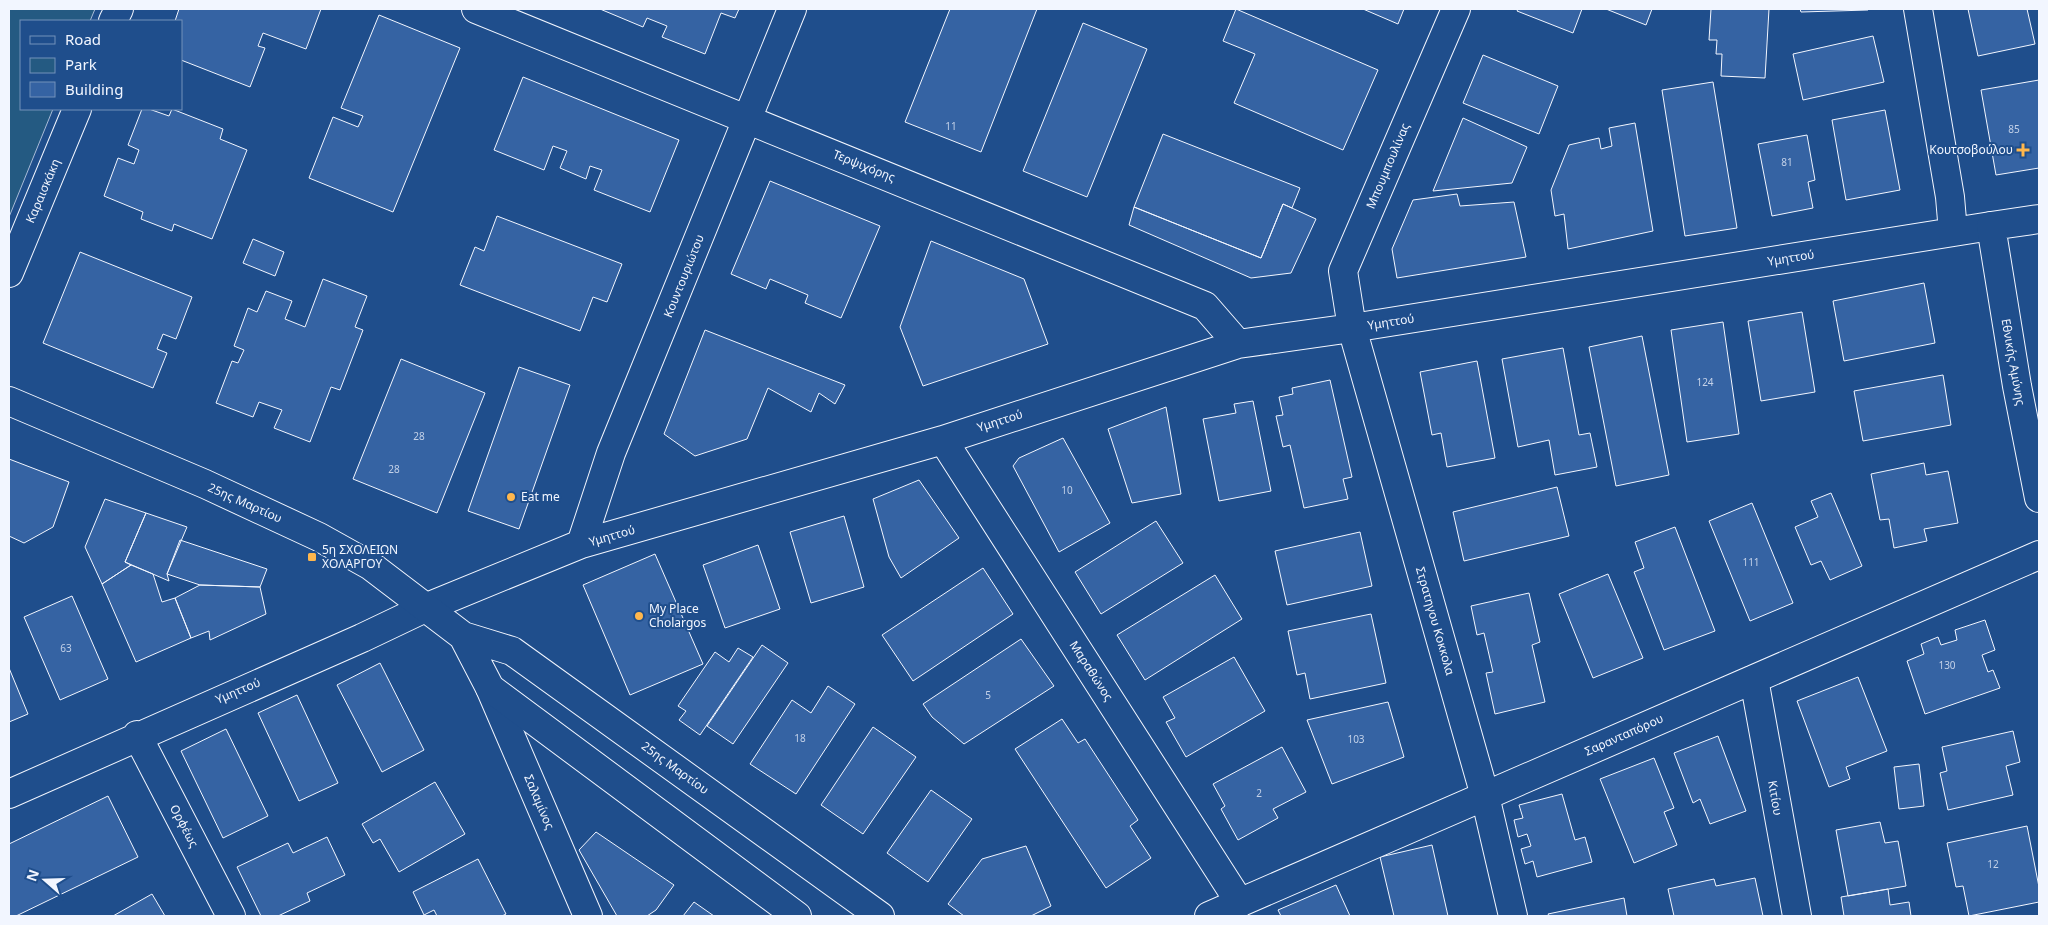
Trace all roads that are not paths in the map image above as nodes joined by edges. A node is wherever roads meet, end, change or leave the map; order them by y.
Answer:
1 (476, 9) edge
2 (792, 9) edge
3 (1456, 9) edge
4 (1918, 9) edge
5 (77, 110) edge
6 (748, 118) junction
7 (2039, 219) edge
8 (1990, 226) junction
9 (1953, 232) junction
10 (9, 273) edge
11 (1352, 328) junction
12 (1238, 344) junction
13 (9, 401) edge
14 (943, 440) junction
15 (2039, 498) edge
16 (581, 544) junction
17 (2039, 555) edge
18 (425, 608) junction
19 (463, 636) junction
20 (1754, 679) junction
21 (490, 688) junction
22 (137, 736) junction
23 (9, 794) edge
24 (1485, 796) junction
25 (1240, 903) junction
26 (231, 916) edge
27 (588, 916) edge
28 (797, 916) edge
29 (880, 916) edge
30 (1209, 916) edge
31 (1513, 916) edge
32 (1797, 916) edge

1 - 6 street, Τερψιχόρης
2 - 6 street, Κουντουριώτου
3 - 11 street, Μπουμπουλίνας
4 - 9 street
5 - 10 street, Καραισκάκη
6 - 12 street, Τερψιχόρης
6 - 16 street, Κουντουριώτου
7 - 8 street, Υμηττού
8 - 9 street, Υμηττού
8 - 15 street, Εθνικής Αμύνης
9 - 11 street, Υμηττού
11 - 12 street, Υμηττού
11 - 24 street, Στρατηγου Κοκκολα
12 - 14 street, Υμηττού
13 - 18 street, 25ης Μαρτίου
14 - 16 street, Υμηττού
14 - 25 street, Μαραθώνος
16 - 18 street, Υμηττού
17 - 20 street, Σαρανταπόρου
18 - 19 street, 25ης Μαρτίου
18 - 22 street, Υμηττού
19 - 21 street, 25ης Μαρτίου
19 - 29 street, 25ης Μαρτίου
20 - 24 street, Σαρανταπόρου
20 - 32 street, Κιτίου
21 - 27 street, Σαλαμίνος
21 - 28 street, 25ης Μαρτίου
22 - 23 street, Υμηττού
22 - 26 street, Ορφέως
24 - 25 street, Σαρανταπόρου
24 - 31 street, Στρατηγου Κοκκολα
25 - 30 street, Σαρανταπόρου

